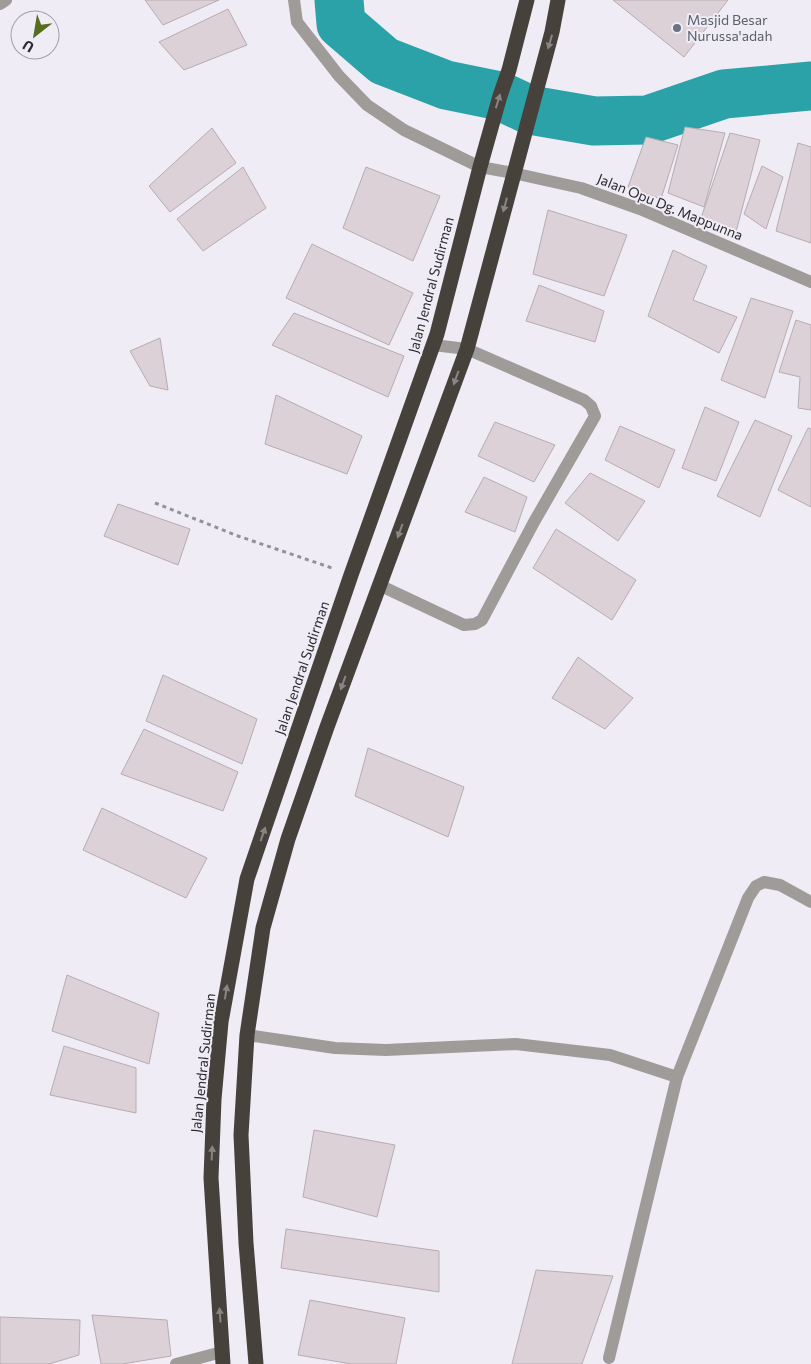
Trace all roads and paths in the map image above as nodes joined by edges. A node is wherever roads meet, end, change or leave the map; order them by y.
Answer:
1 (6, 0) edge
2 (294, 0) edge
3 (527, 0) edge
4 (558, 0) edge
5 (0, 4) edge
6 (480, 167) junction
7 (513, 172) junction
8 (811, 282) edge
9 (433, 345) junction
10 (467, 349) junction
11 (154, 503) dead end
12 (351, 575) junction
13 (379, 585) junction
14 (811, 902) edge
15 (248, 1036) junction
16 (678, 1077) junction
17 (223, 1358) edge
18 (609, 1358) dead end
19 (176, 1364) edge
20 (256, 1364) edge

1 - 5 street
2 - 6 street, Jalan Opu Dg. Mappunna
6 -> 3 highway, Jalan Jendral Sudirman
4 -> 7 highway
6 - 7 street, Jalan Opu Dg. Mappunna
6 - 9 highway, Jalan Jendral Sudirman
7 - 8 street, Jalan Opu Dg. Mappunna
7 -> 10 highway
9 - 10 street
9 - 12 highway, Jalan Jendral Sudirman
10 -> 13 highway
10 - 13 street
11 - 12 path
17 -> 12 highway, Jalan Jendral Sudirman
13 -> 15 highway
14 - 16 street
15 - 16 street
15 - 20 highway
16 - 18 street
17 - 19 street

